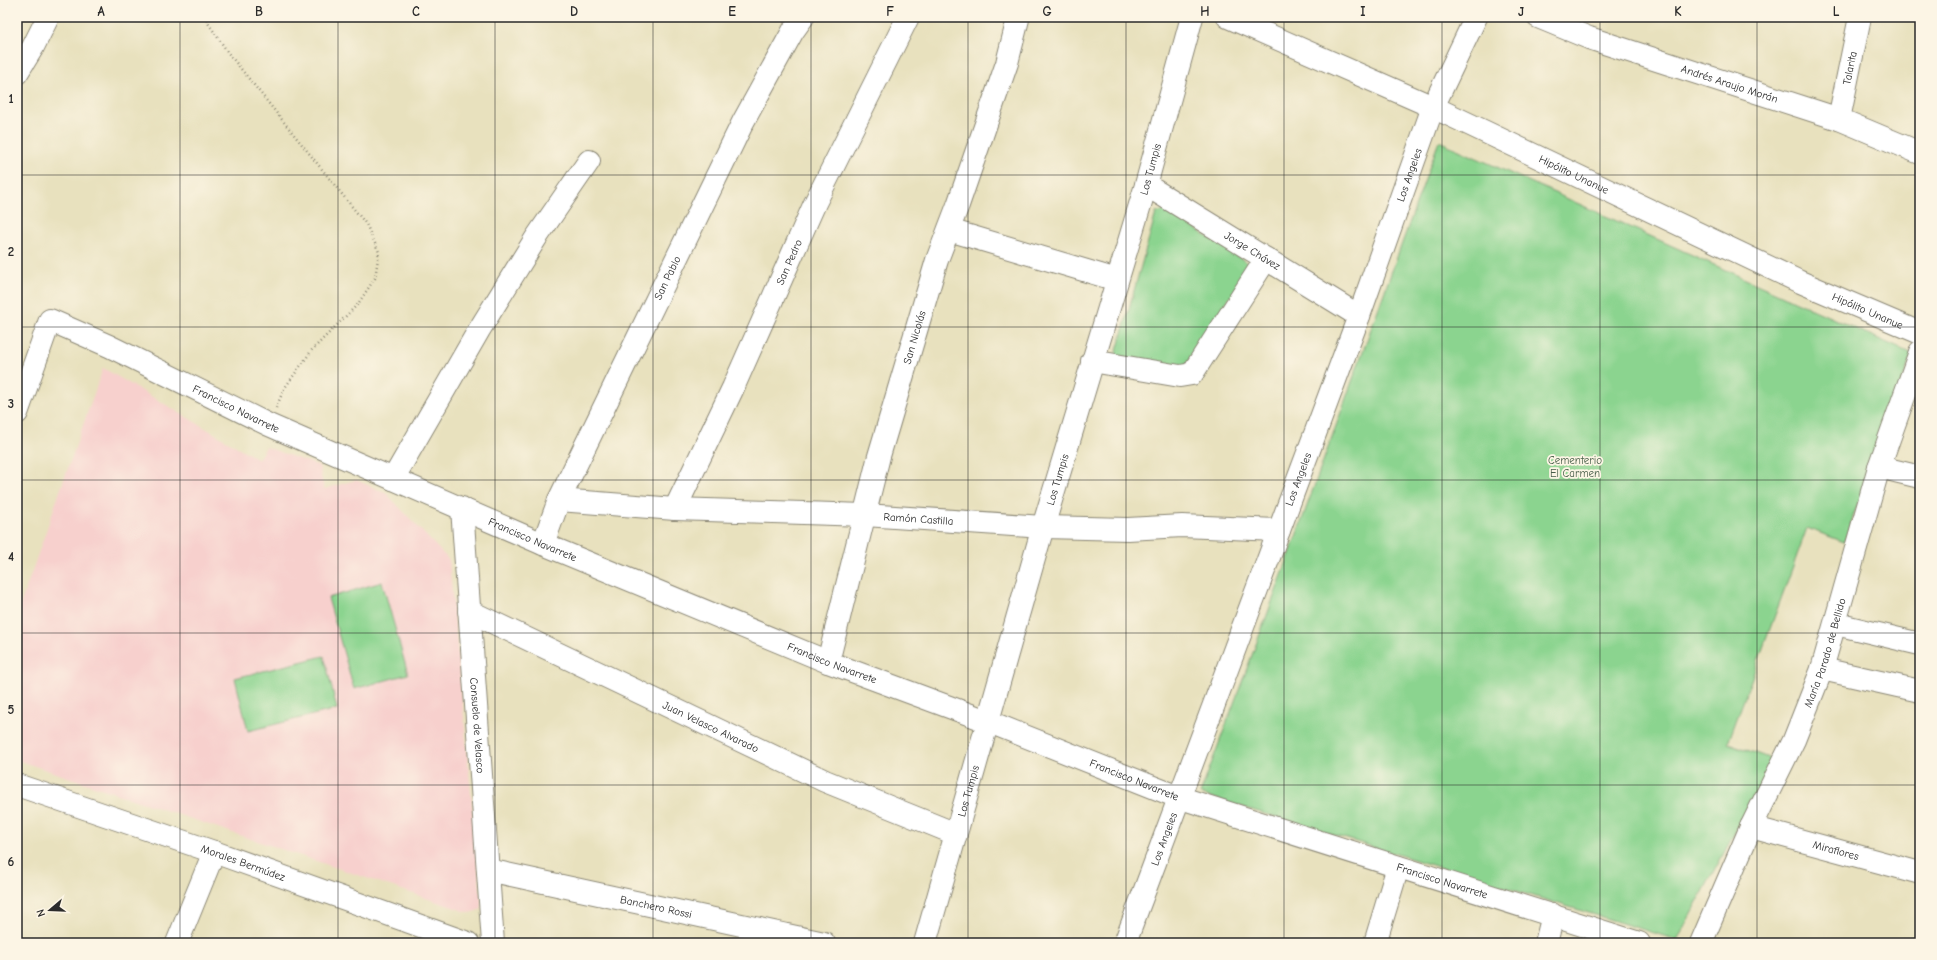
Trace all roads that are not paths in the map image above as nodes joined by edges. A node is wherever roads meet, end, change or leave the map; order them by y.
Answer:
1 (48, 17) edge
2 (803, 17) edge
3 (908, 17) edge
4 (1192, 17) edge
5 (1228, 17) edge
6 (1476, 17) edge
7 (1538, 17) edge
8 (1860, 17) edge
9 (1018, 19) dead end
10 (17, 73) edge
11 (1433, 107) junction
12 (1839, 119) junction
13 (1920, 153) edge
14 (589, 160) dead end
15 (1146, 185) junction
16 (948, 230) junction
17 (1266, 259) junction
18 (1117, 280) junction
19 (1359, 316) junction
20 (1920, 333) edge
21 (1920, 352) edge
22 (1092, 361) junction
23 (17, 412) edge
24 (1879, 467) junction
25 (1920, 477) edge
26 (393, 478) junction
27 (559, 500) junction
28 (462, 508) junction
29 (675, 509) junction
30 (865, 515) junction
31 (1042, 527) junction
32 (1279, 530) junction
33 (543, 544) junction
34 (469, 611) junction
35 (1836, 624) junction
36 (1920, 644) edge
37 (828, 662) junction
38 (1822, 668) junction
39 (1920, 691) edge
40 (987, 721) junction
41 (17, 785) edge
42 (1178, 798) junction
43 (1751, 827) junction
44 (956, 834) junction
45 (214, 852) junction
46 (1398, 866) junction
47 (488, 870) junction
48 (1920, 873) edge
49 (1553, 915) junction
50 (177, 943) edge
51 (468, 943) edge
52 (493, 943) edge
53 (824, 943) edge
54 (925, 943) edge
55 (1124, 943) edge
56 (1375, 943) edge
57 (1546, 943) edge
58 (1639, 943) edge
59 (1701, 943) edge

1 - 10 street
2 - 27 street, San Pablo
3 - 29 street, San Pedro
4 - 15 street, Los Tumpis
5 - 11 street, Hipólito Unanue
6 - 11 street, Los Angeles
7 - 12 street, Andrés Araujo Morán
8 - 12 street, Talarita
9 - 16 street, San Nicolás
11 - 19 street, Los Angeles
11 - 20 street, Hipólito Unanue
12 - 13 street, Andrés Araujo Morán
14 - 26 street
15 - 17 street, Jorge Chávez
15 - 18 street, Los Tumpis
16 - 18 street
16 - 30 street, San Nicolás
17 - 19 street, Jorge Chávez
17 - 22 street
18 - 22 street, Los Tumpis
19 - 32 street, Los Angeles
21 - 24 street, María Parado de Bellido
22 - 31 street, Los Tumpis
23 - 26 street, Francisco Navarrete
24 - 25 street
24 - 35 street, María Parado de Bellido
26 - 28 street, Francisco Navarrete
27 - 29 street, Ramón Castilla
27 - 33 street, San Pablo
28 - 33 street, Francisco Navarrete
28 - 34 street, Consuelo de Velasco
29 - 30 street, Ramón Castilla
30 - 31 street, Ramón Castilla
30 - 37 street, San Nicolás
31 - 32 street, Ramón Castilla
31 - 40 street, Los Tumpis
32 - 42 street, Los Angeles
33 - 37 street, Francisco Navarrete
34 - 44 street, Juan Velasco Alvarado
34 - 47 street, Consuelo de Velasco
35 - 36 street
35 - 38 street, María Parado de Bellido
37 - 40 street, Francisco Navarrete
38 - 39 street
38 - 43 street, María Parado de Bellido
40 - 42 street, Francisco Navarrete
40 - 44 street, Los Tumpis
41 - 45 street, Morales Bermúdez
42 - 46 street, Francisco Navarrete
42 - 55 street, Los Angeles
43 - 48 street, Miraflores
43 - 59 street, María Parado de Bellido
44 - 54 street, Los Tumpis
45 - 50 street
45 - 51 street, Morales Bermúdez
46 - 49 street, Francisco Navarrete
46 - 56 street
47 - 52 street, Consuelo de Velasco
47 - 53 street, Banchero Rossi
49 - 57 street
49 - 58 street, Francisco Navarrete

